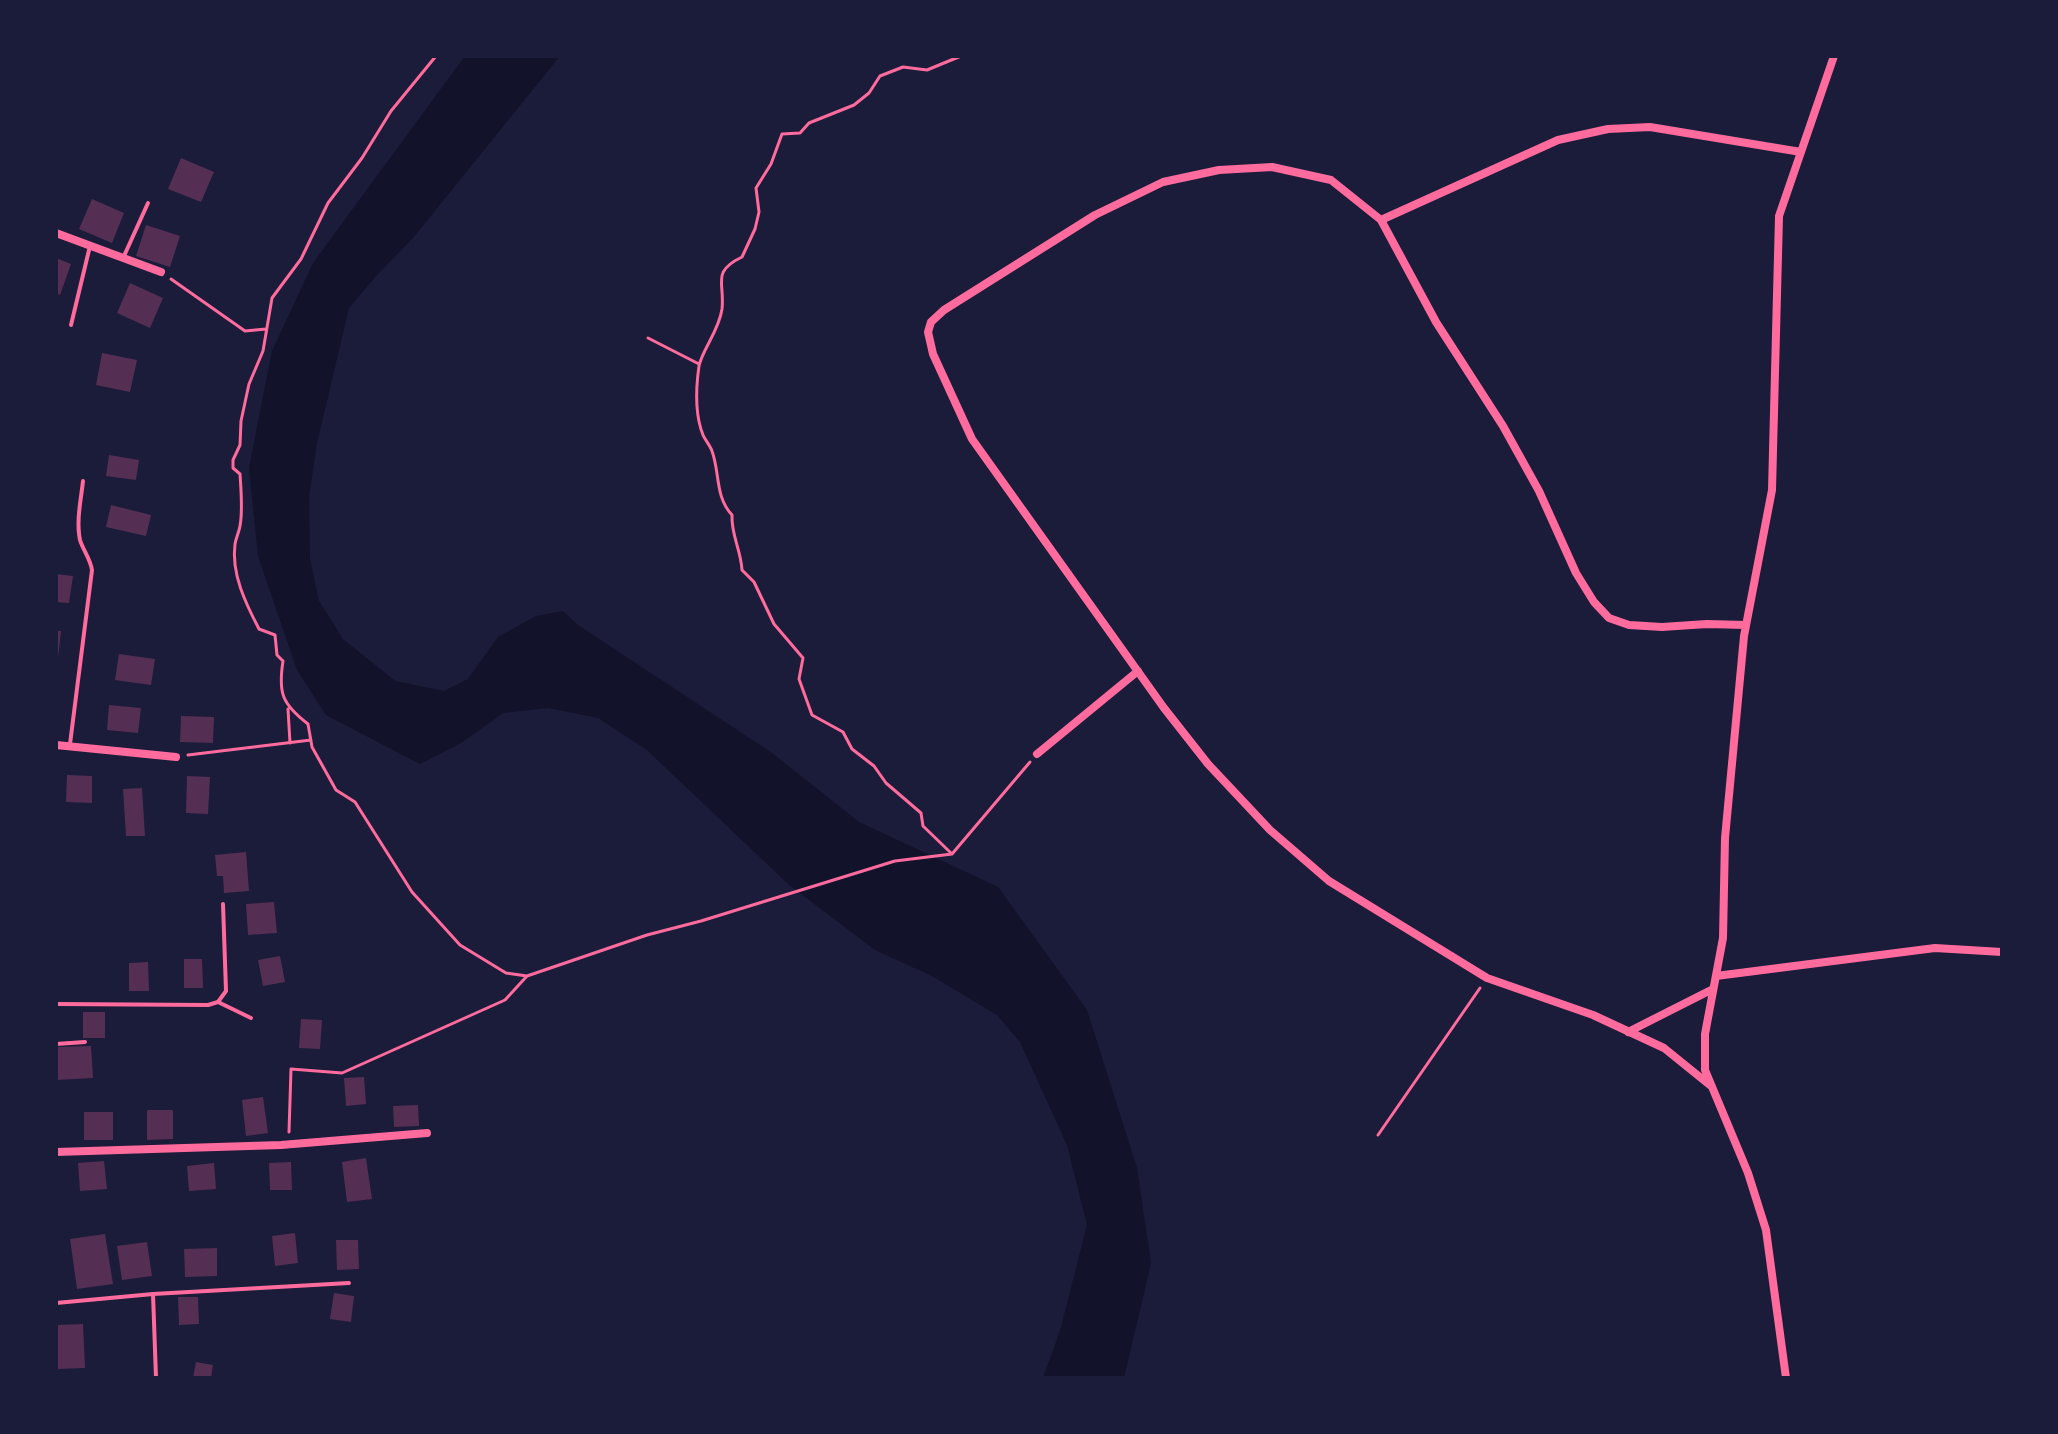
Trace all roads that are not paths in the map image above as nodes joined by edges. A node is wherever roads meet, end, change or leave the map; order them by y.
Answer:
1 (1834, 56) edge
2 (1801, 152) junction
3 (148, 203) dead end
4 (1381, 220) junction
5 (56, 233) edge
6 (90, 246) junction
7 (123, 258) junction
8 (161, 272) road end
9 (71, 325) dead end
10 (83, 481) dead end
11 (1746, 625) junction
12 (1138, 671) junction
13 (56, 745) edge
14 (70, 747) junction
15 (1037, 754) road end
16 (176, 757) road end
17 (223, 904) dead end
18 (2002, 952) edge
19 (1716, 976) junction
20 (1713, 989) junction
21 (218, 1002) junction
22 (56, 1004) edge
23 (251, 1018) dead end
24 (1628, 1032) junction
25 (85, 1042) dead end
26 (56, 1044) edge
27 (1711, 1086) junction
28 (427, 1133) dead end
29 (56, 1152) edge
30 (349, 1283) dead end
31 (153, 1294) junction
32 (56, 1303) edge
33 (156, 1378) edge
34 (1786, 1378) edge

1 - 2 street
2 - 4 street
2 - 11 street
3 - 7 lane
4 - 11 street
4 - 12 street
5 - 6 street
6 - 7 street
6 - 9 lane
7 - 8 street
10 - 14 lane
11 - 19 street
12 - 15 street
12 - 24 street
13 - 14 street
14 - 16 street
17 - 21 lane
18 - 19 street
19 - 20 street
20 - 24 street
20 - 27 street
21 - 22 lane
21 - 23 lane
24 - 27 street
25 - 26 lane
27 - 34 street
28 - 29 street
30 - 31 lane
31 - 32 lane
31 - 33 lane

